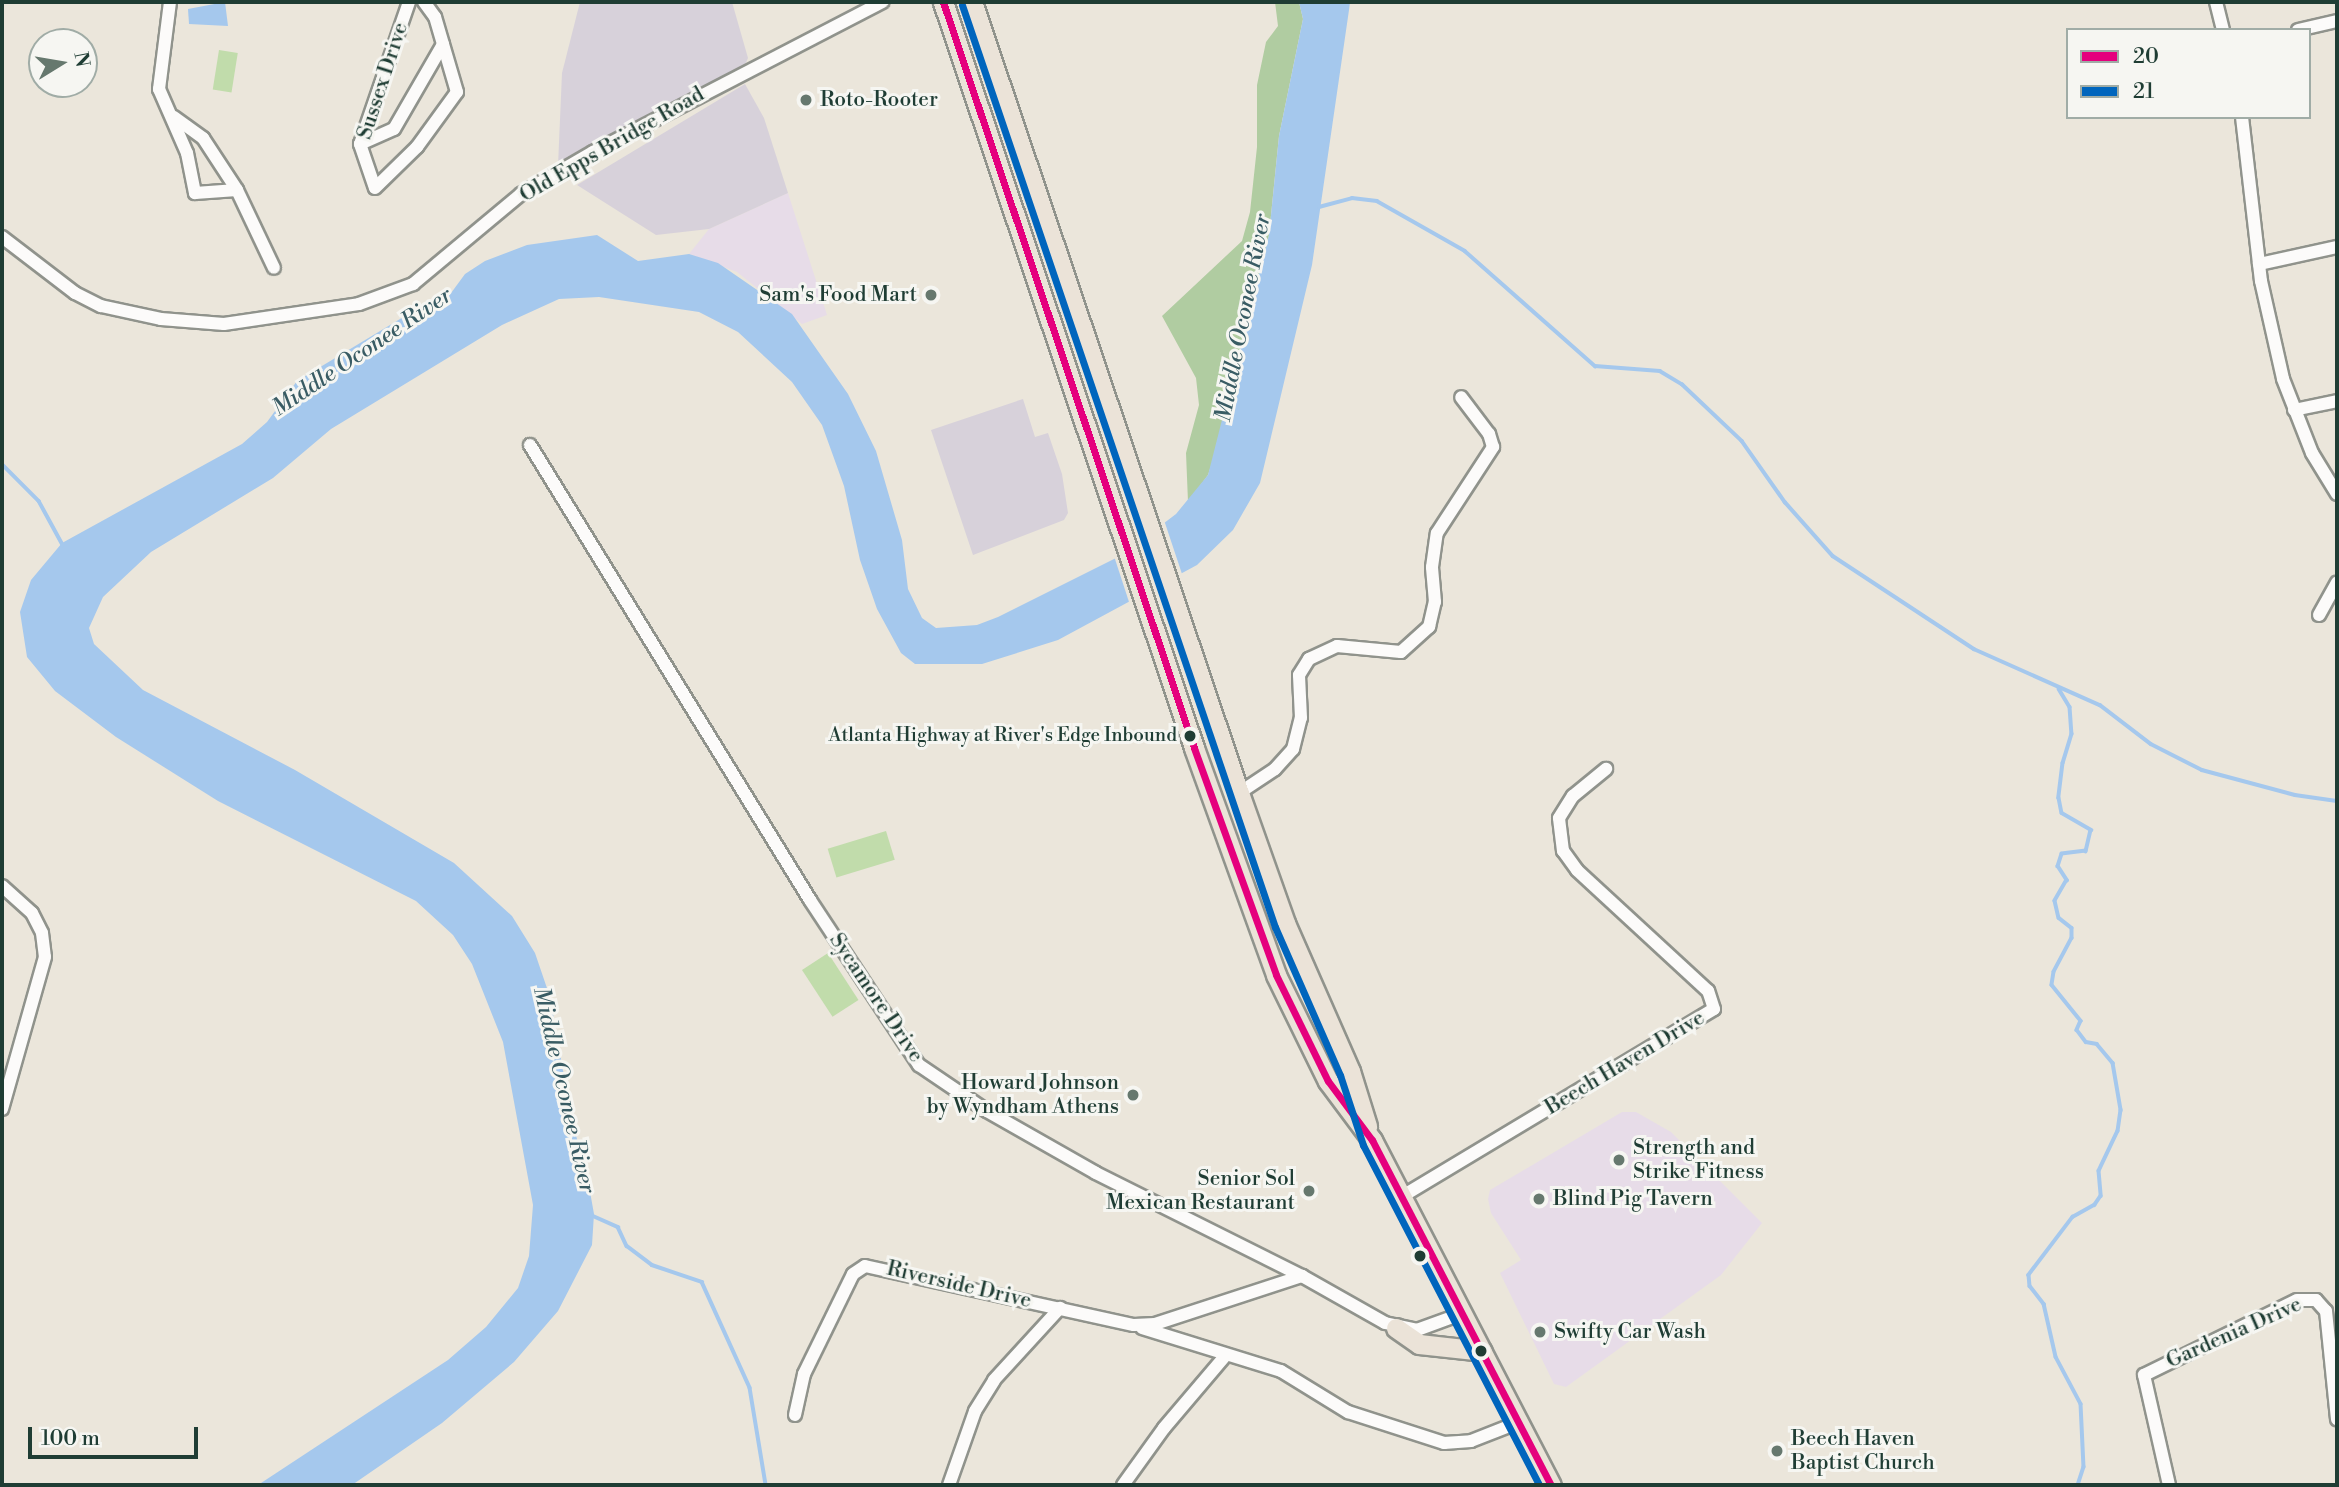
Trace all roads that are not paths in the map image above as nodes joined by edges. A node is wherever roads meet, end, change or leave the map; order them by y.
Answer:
1 (170, 2) edge
2 (409, 2) edge
3 (424, 2) edge
4 (882, 2) edge
5 (943, 2) edge
6 (972, 2) edge
7 (2216, 2) edge
8 (2337, 21) edge
9 (2222, 28) edge
10 (2307, 28) edge
11 (443, 44) junction
12 (173, 117) junction
13 (2242, 119) edge
14 (360, 144) junction
15 (237, 190) junction
16 (2, 237) edge
17 (2337, 247) edge
18 (2259, 264) junction
19 (274, 268) dead end
20 (1461, 397) dead end
21 (2337, 401) edge
22 (2294, 410) junction
23 (530, 445) dead end
24 (2337, 494) edge
25 (2337, 583) edge
26 (2319, 615) dead end
27 (1606, 769) dead end
28 (1239, 793) junction
29 (2, 886) edge
30 (1275, 894) junction
31 (1249, 905) junction
32 (2, 1109) edge
33 (1372, 1140) junction
34 (1401, 1197) junction
35 (1302, 1276) junction
36 (1060, 1308) junction
37 (1461, 1314) junction
38 (1134, 1325) junction
39 (1396, 1328) junction
40 (1482, 1351) junction
41 (1225, 1356) junction
42 (795, 1415) dead end
43 (2337, 1419) edge
44 (1517, 1423) junction
45 (949, 1485) edge
46 (1123, 1485) edge
47 (1550, 1485) edge
48 (2169, 1485) edge

1 - 12 street
2 - 14 street, Sussex Drive
3 - 11 street, Sussex Drive
4 - 16 street, Old Epps Bridge Road
5 - 31 main road
6 - 28 main road
7 - 9 street
8 - 10 street
11 - 14 street
11 - 14 street, Sussex Drive
12 - 15 street
12 - 15 street
13 - 18 street
15 - 19 street
17 - 18 street
18 - 22 street
20 - 28 street
21 - 22 street
22 - 24 street
23 - 35 street, Sycamore Drive
25 - 26 street
27 - 34 street, Beech Haven Drive
28 - 30 main road
29 - 32 street
30 - 31 main road
30 - 33 main road
31 - 33 main road
33 - 34 main road
34 - 37 main road
35 - 38 street, Riverside Drive
35 - 39 street, Sycamore Drive
36 - 38 street, Riverside Drive
36 - 42 street, Riverside Drive
36 - 45 street
37 - 39 street
37 - 40 main road
38 - 41 street, Riverside Drive
39 - 40 main road
40 - 44 main road
41 - 44 street, Riverside Drive
41 - 46 street
43 - 48 street, Gardenia Drive
44 - 47 main road

